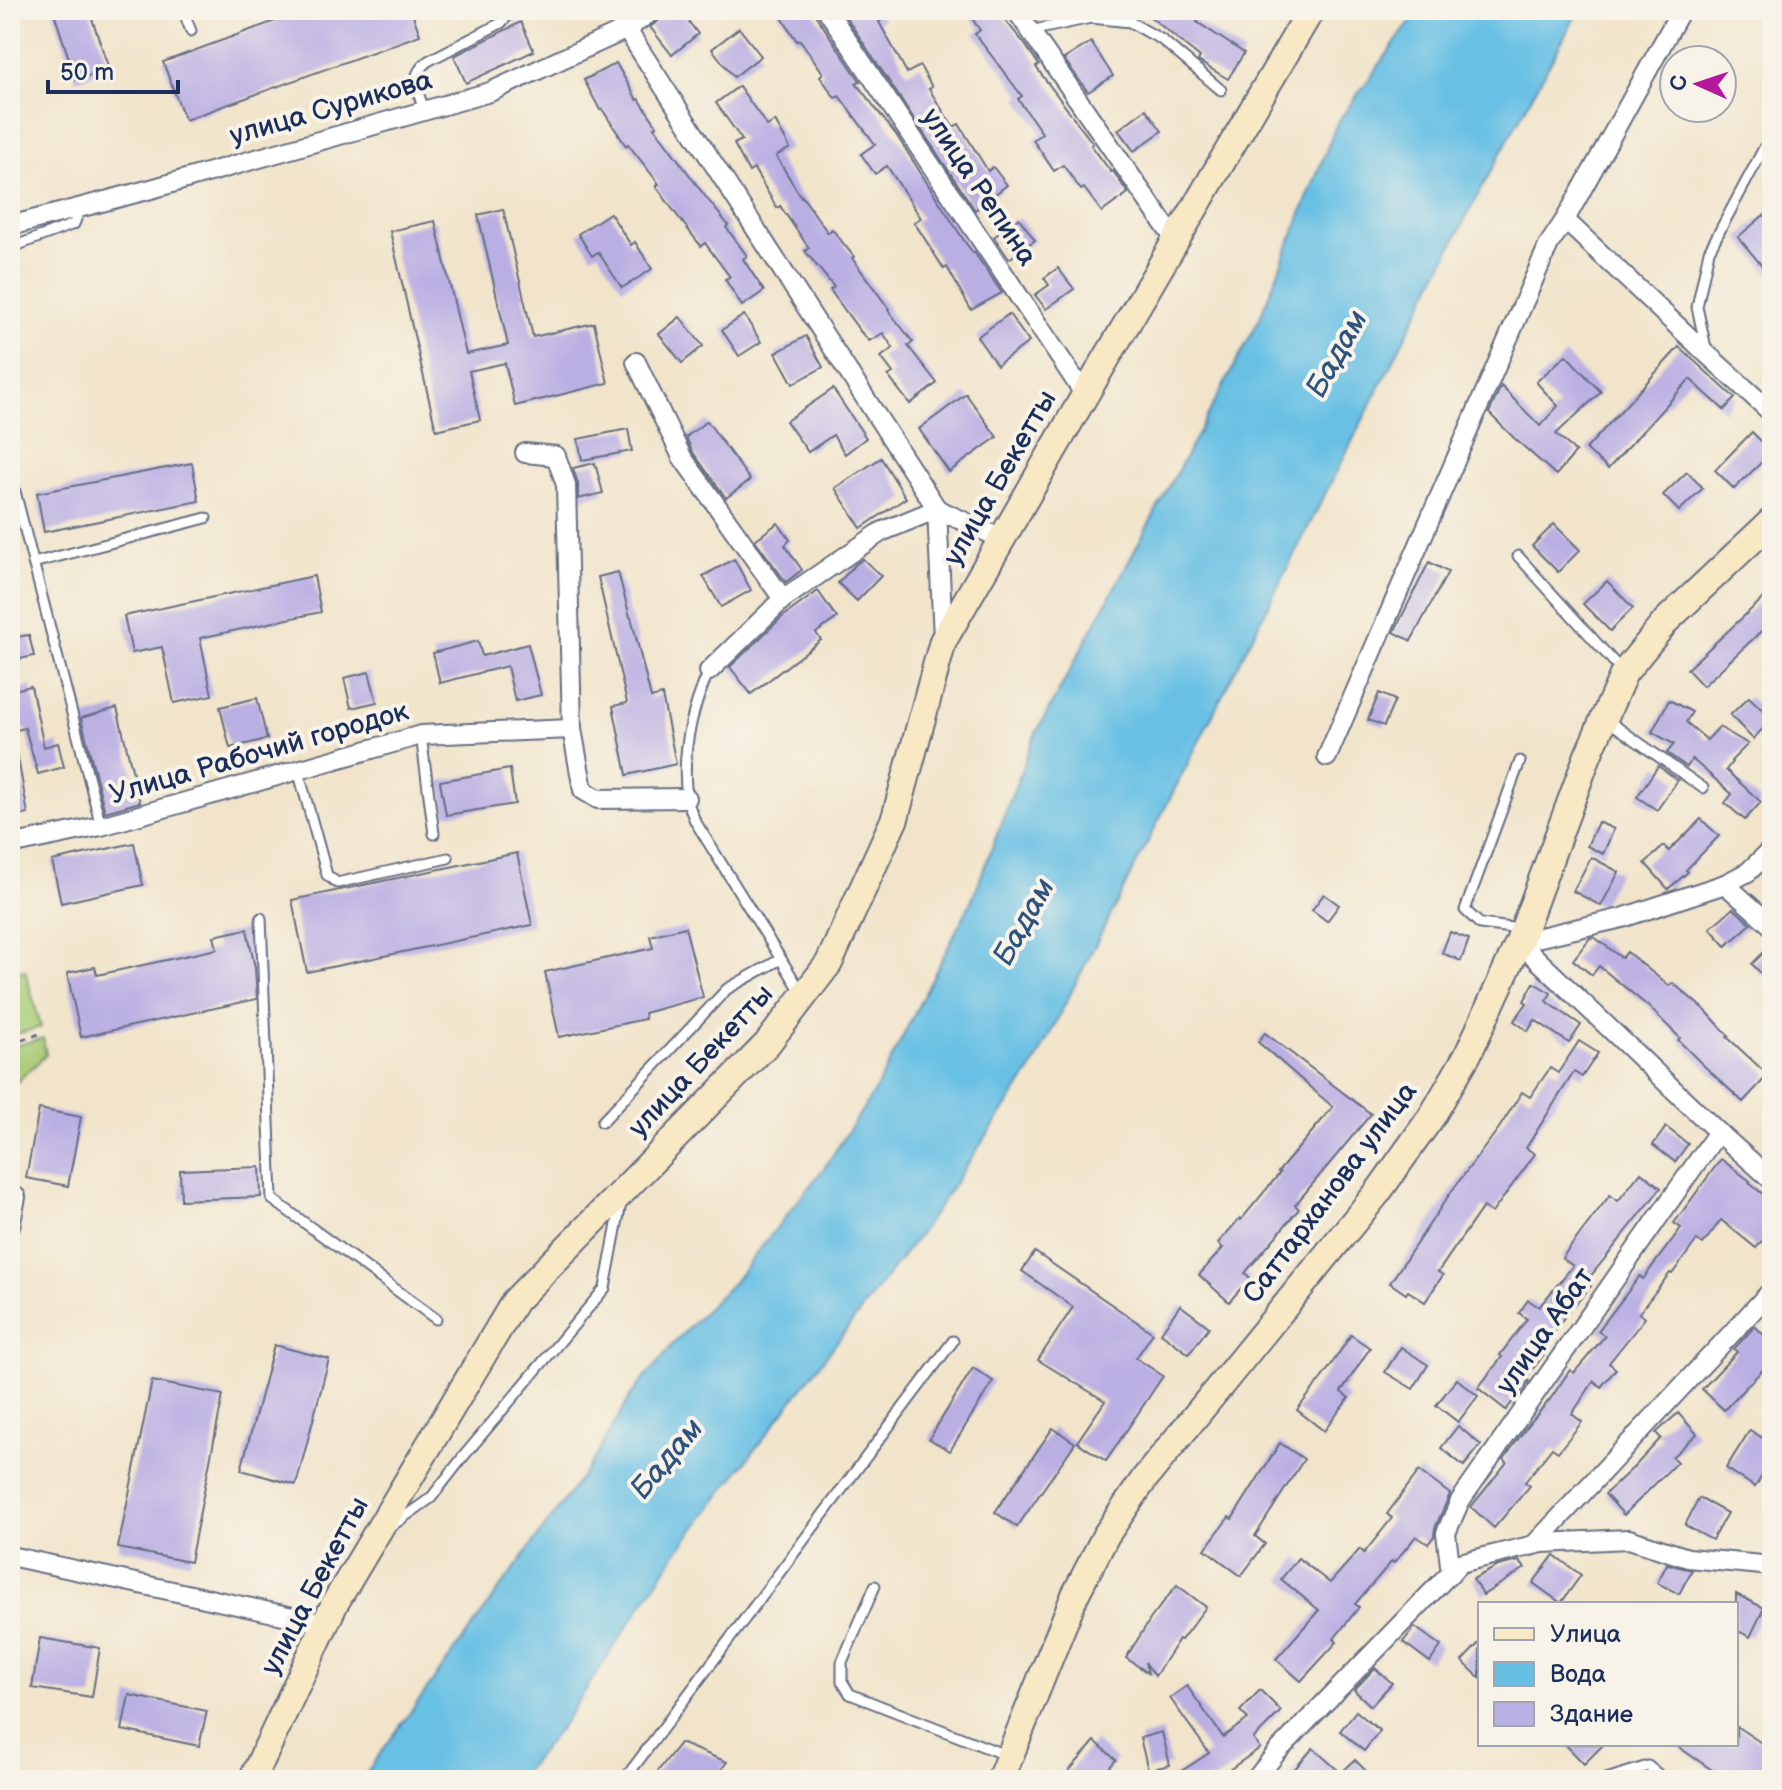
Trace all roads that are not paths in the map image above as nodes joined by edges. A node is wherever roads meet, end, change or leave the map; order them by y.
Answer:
1 (183, 10) edge
2 (513, 10) edge
3 (614, 10) edge
4 (654, 10) edge
5 (827, 10) edge
6 (1016, 10) edge
7 (1311, 10) edge
8 (1681, 10) edge
9 (627, 29) junction
10 (191, 31) dead end
11 (1030, 31) junction
12 (1221, 90) dead end
13 (424, 111) junction
14 (1772, 139) edge
15 (80, 208) junction
16 (1565, 220) junction
17 (10, 226) edge
18 (1175, 240) junction
19 (10, 248) edge
20 (1708, 355) junction
21 (636, 362) dead end
22 (1085, 395) junction
23 (1772, 413) edge
24 (525, 453) dead end
25 (10, 472) edge
26 (937, 509) junction
27 (206, 518) dead end
28 (1766, 533) edge
29 (1002, 539) junction
30 (1518, 556) dead end
31 (33, 563) junction
32 (783, 599) junction
33 (943, 641) junction
34 (709, 671) joint
35 (1624, 673) junction
36 (1604, 718) junction
37 (572, 729) junction
38 (421, 735) junction
39 (1327, 757) dead end
40 (1520, 761) dead end
41 (298, 770) junction
42 (1703, 788) dead end
43 (687, 798) junction
44 (101, 826) junction
45 (434, 834) dead end
46 (10, 845) edge
47 (1772, 849) edge
48 (448, 858) dead end
49 (1725, 884) junction
50 (261, 918) dead end
51 (1772, 926) edge
52 (1521, 936) junction
53 (781, 959) junction
54 (804, 996) junction
55 (602, 1122) dead end
56 (1718, 1132) junction
57 (1772, 1180) edge
58 (624, 1190) junction
59 (16, 1197) dead end
60 (10, 1227) edge
61 (1772, 1290) edge
62 (436, 1319) dead end
63 (953, 1341) dead end
64 (374, 1538) junction
65 (1535, 1544) junction
66 (10, 1556) edge
67 (1772, 1566) edge
68 (1451, 1573) junction
69 (875, 1586) dead end
70 (325, 1624) junction
71 (1004, 1768) edge
72 (252, 1780) edge
73 (624, 1780) edge
74 (1255, 1780) edge
75 (1603, 1780) edge
76 (1665, 1780) edge

1 - 10 lane
2 - 13 lane
3 - 9 street
4 - 9 street, улица Сурикова
5 - 22 street, улица Репина
6 - 11 street
7 - 18 street, улица Бекетты
8 - 16 street
9 - 13 street, улица Сурикова
9 - 26 street
11 - 12 lane
11 - 18 street
13 - 15 street, улица Сурикова
14 - 20 lane
15 - 17 street, улица Сурикова
15 - 19 lane
16 - 20 street
16 - 39 street
18 - 22 street, улица Бекетты
20 - 23 street
21 - 32 street
22 - 29 street, улица Бекетты
24 - 37 street
25 - 31 lane
26 - 29 street
26 - 32 street
26 - 33 street
27 - 31 lane
28 - 35 street, Саттарханова улица
29 - 33 street, улица Бекетты
30 - 35 lane
31 - 44 lane
32 - 34 street
33 - 54 street, улица Бекетты
34 - 43 lane
35 - 36 street, Саттарханова улица
36 - 42 lane
36 - 52 street, Саттарханова улица
37 - 38 street, Улица Рабочий городок
37 - 43 street
38 - 41 street, Улица Рабочий городок
38 - 45 lane
40 - 52 lane
41 - 44 street, Улица Рабочий городок
41 - 48 lane
43 - 53 lane
44 - 46 street, Улица Рабочий городок
47 - 49 street
49 - 51 street
49 - 52 street
50 - 62 lane
52 - 56 street
52 - 71 street, Саттарханова улица
53 - 54 lane
53 - 55 lane
54 - 58 street, улица Бекетты
56 - 57 street
56 - 68 street, улица Абат
58 - 64 street, улица Бекетты
58 - 64 lane
59 - 60 street
61 - 65 street
63 - 73 lane
64 - 70 street, улица Бекетты
65 - 67 street
65 - 68 street
66 - 70 street
68 - 74 street
69 - 71 lane
70 - 72 street, улица Бекетты
75 - 76 lane

